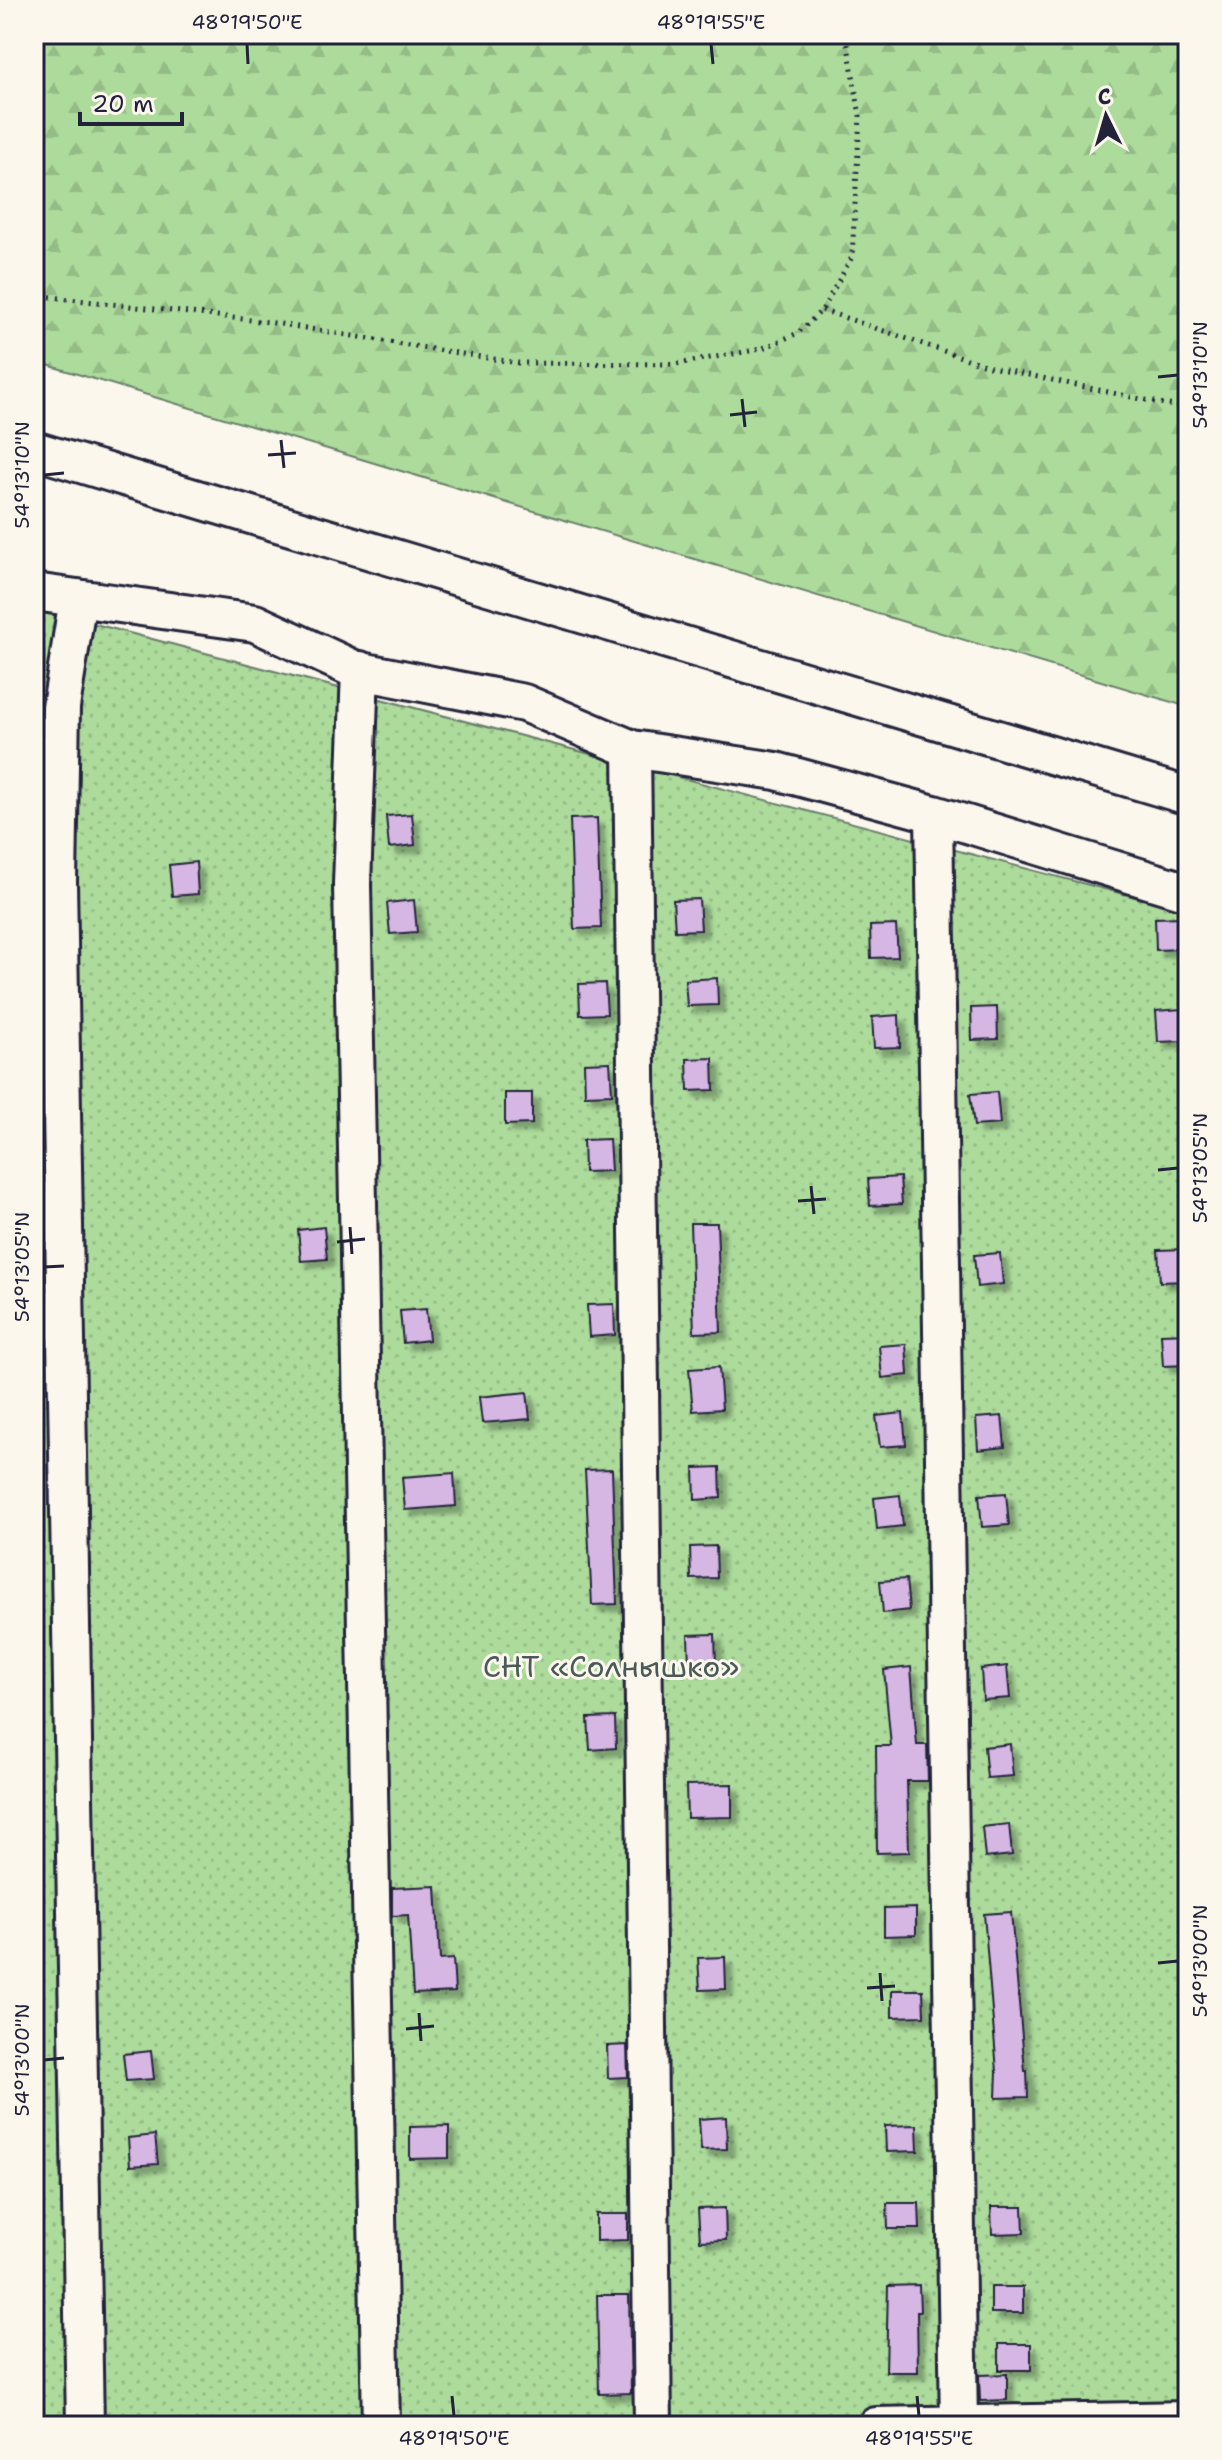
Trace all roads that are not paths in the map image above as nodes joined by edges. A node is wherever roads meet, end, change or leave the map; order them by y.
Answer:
1 (34, 450) edge
2 (34, 592) edge
3 (78, 598) junction
4 (360, 670) junction
5 (632, 749) junction
6 (1188, 796) edge
7 (934, 814) junction
8 (1188, 892) edge
9 (1188, 2420) edge
10 (959, 2425) edge
11 (85, 2426) edge
12 (381, 2426) edge
13 (653, 2426) edge
14 (876, 2426) edge

1 - 6 street
2 - 3 street
3 - 4 street
3 - 11 street
4 - 5 street
4 - 12 street
5 - 7 street
5 - 13 street
7 - 8 street
7 - 10 street
9 - 10 street
10 - 14 street

